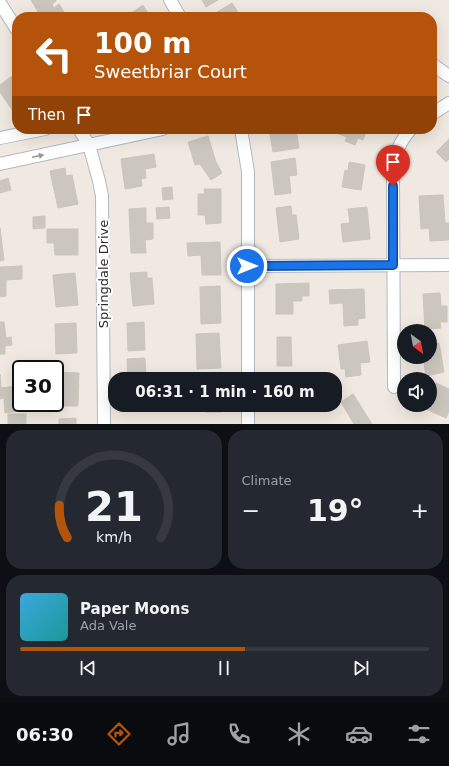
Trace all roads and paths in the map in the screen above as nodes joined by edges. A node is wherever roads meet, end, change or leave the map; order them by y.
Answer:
1 (170, 0) edge
2 (0, 3) edge
3 (177, 12) edge
4 (12, 22) edge
5 (437, 68) edge
6 (449, 76) edge
7 (449, 103) edge
8 (437, 111) edge
9 (20, 134) edge
10 (82, 134) edge
11 (140, 134) edge
12 (242, 134) edge
13 (407, 134) edge
14 (0, 138) edge
15 (89, 145) junction
16 (0, 164) edge
17 (393, 265) junction
18 (449, 265) edge
19 (247, 266) junction
20 (248, 372) edge
21 (394, 387) dead end
22 (248, 412) edge
23 (104, 424) edge
24 (248, 424) edge

1 - 3 street
2 - 4 street
5 - 6 street
7 - 8 street
9 - 14 street
10 - 15 street, Springdale Drive
11 - 15 street
12 - 19 street
13 - 17 street
16 -> 15 street
15 - 23 street, Springdale Drive
17 - 18 street
17 - 19 street
17 - 21 street
19 - 20 street
22 - 24 street

